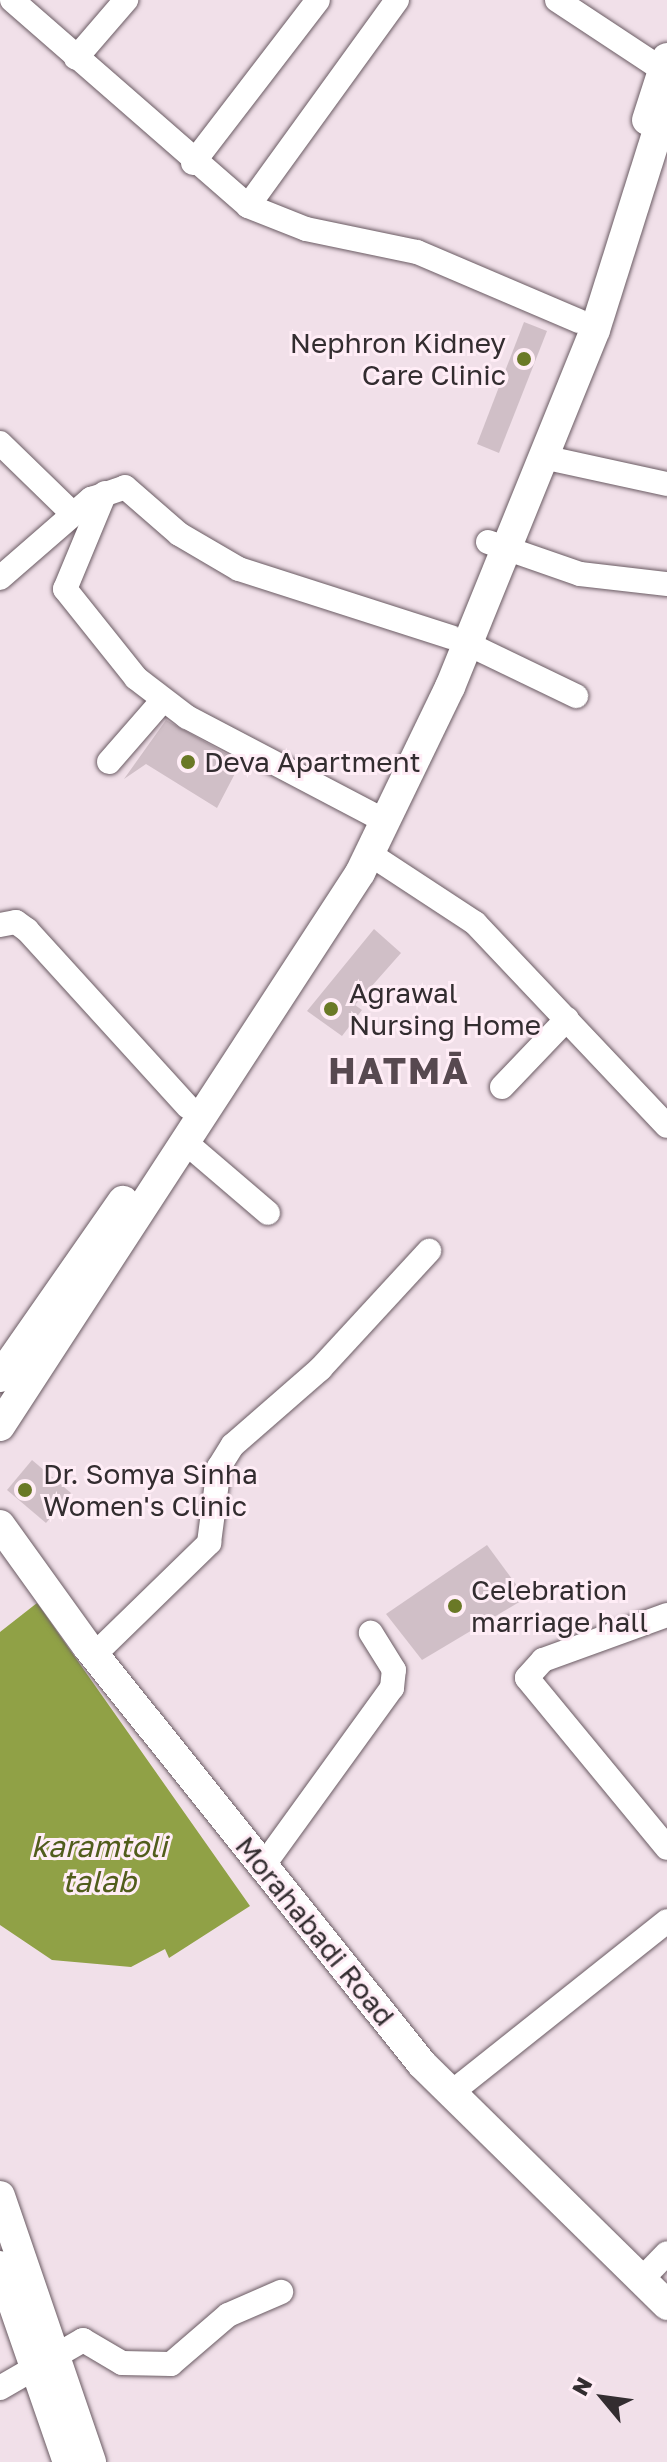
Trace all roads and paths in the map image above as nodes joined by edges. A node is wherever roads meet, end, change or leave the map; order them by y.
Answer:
1 (12, 0) edge
2 (126, 0) edge
3 (318, 0) edge
4 (397, 0) edge
5 (557, 0) edge
6 (76, 58) junction
7 (665, 64) edge
8 (667, 101) edge
9 (193, 163) junction
10 (248, 206) junction
11 (579, 321) junction
12 (0, 443) edge
13 (543, 457) junction
14 (667, 484) edge
15 (106, 491) junction
16 (73, 514) junction
17 (497, 545) junction
18 (0, 578) edge
19 (667, 584) edge
20 (459, 640) junction
21 (576, 696) dead end
22 (163, 700) junction
23 (109, 762) dead end
24 (374, 815) junction
25 (370, 854) junction
26 (0, 925) edge
27 (567, 1019) junction
28 (502, 1087) dead end
29 (188, 1107) junction
30 (667, 1126) edge
31 (185, 1142) junction
32 (268, 1213) dead end
33 (429, 1251) dead end
34 (0, 1377) edge
35 (0, 1426) edge
36 (3, 1533) edge
37 (667, 1615) edge
38 (371, 1633) dead end
39 (94, 1655) junction
40 (667, 1848) edge
41 (263, 1866) junction
42 (667, 1921) edge
43 (451, 2093) junction
44 (0, 2196) edge
45 (667, 2253) edge
46 (0, 2266) edge
47 (641, 2280) junction
48 (281, 2292) dead end
49 (667, 2305) edge
50 (44, 2358) junction
51 (0, 2388) edge
52 (68, 2462) edge
53 (91, 2462) edge

1 - 6 street
2 - 6 street
3 - 9 street
4 - 10 street
5 - 7 street
6 - 9 street
7 - 11 main road
8 - 13 main road
9 - 10 street
10 - 11 street
11 - 17 main road
12 - 16 street
13 - 14 street
13 - 17 main road
15 - 16 street
15 - 20 street
15 - 22 street
16 - 18 street
17 - 19 street
17 - 20 main road
20 - 21 street
20 - 24 main road
20 - 25 main road
22 - 23 street
22 - 24 street
24 - 29 main road
25 - 27 street
25 - 31 main road
26 - 29 street
27 - 28 street
27 - 30 street
29 - 34 main road
31 - 32 street
31 - 35 main road
33 - 39 street
36 - 39 main road, Morahabadi Road
37 - 40 street
38 - 41 street
39 - 41 main road, Morahabadi Road
41 - 43 main road, Morahabadi Road
42 - 43 street
43 - 47 main road, Morahabadi Road
44 - 50 main road
45 - 47 street
46 - 50 main road
47 - 49 main road, Morahabadi Road
48 - 50 street
50 - 51 street
50 - 52 main road
50 - 53 main road

